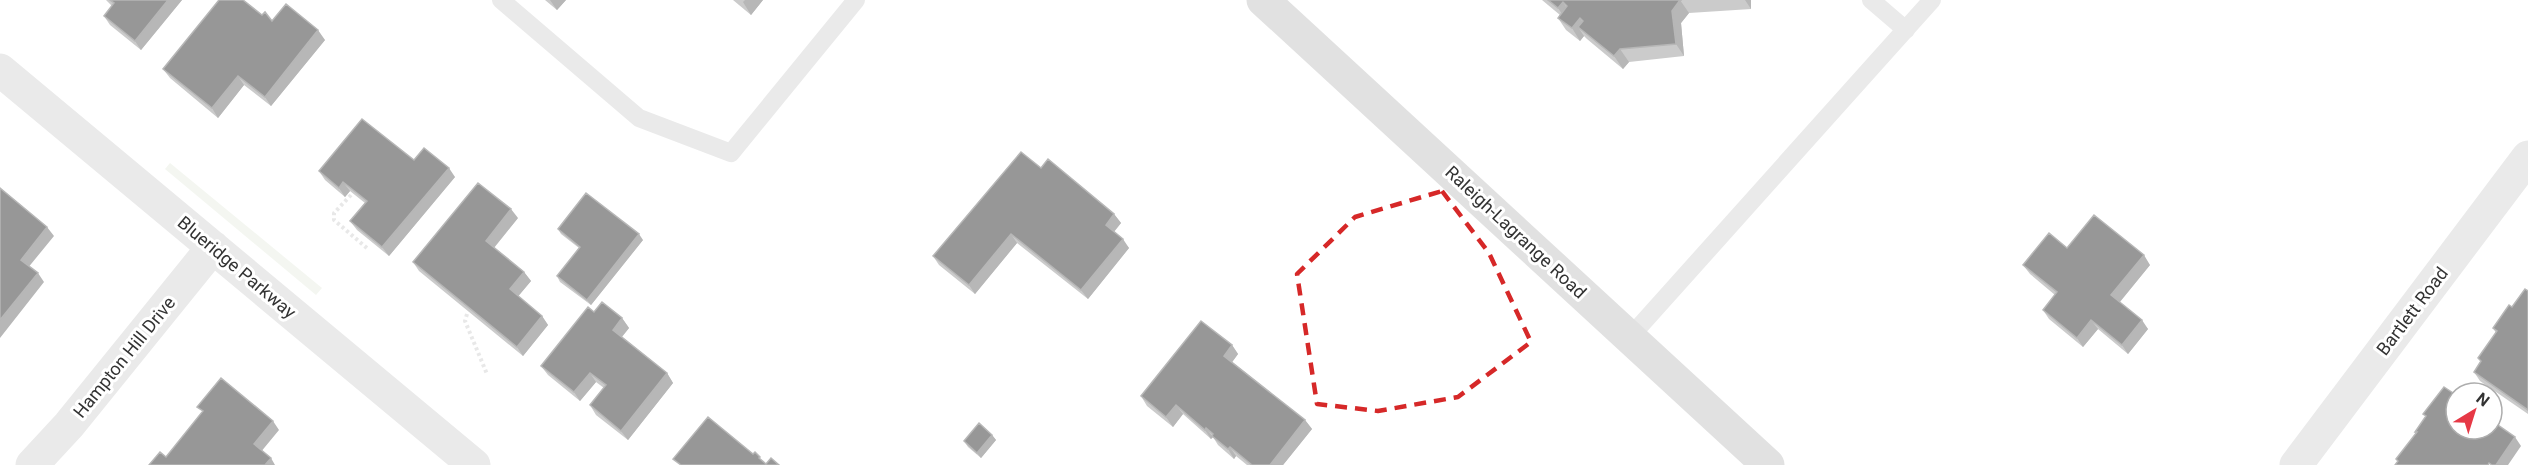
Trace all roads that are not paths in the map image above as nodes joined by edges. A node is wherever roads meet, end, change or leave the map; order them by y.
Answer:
1 (501, 0) edge
2 (856, 0) edge
3 (1263, 0) edge
4 (1871, 0) edge
5 (1932, 0) edge
6 (1906, 30) junction
7 (0, 70) edge
8 (2528, 157) edge
9 (213, 247) junction
10 (1630, 337) junction
11 (32, 465) edge
12 (474, 465) edge
13 (1768, 465) edge
14 (2296, 465) edge

1 - 2 lane
3 - 10 main road, Raleigh-Lagrange Road
4 - 6 lane
5 - 6 lane
6 - 10 lane
7 - 9 street, Blueridge Parkway
8 - 14 street, Bartlett Road
9 - 11 street, Hampton Hill Drive
9 - 12 street, Blueridge Parkway
10 - 13 main road, Raleigh-Lagrange Road

